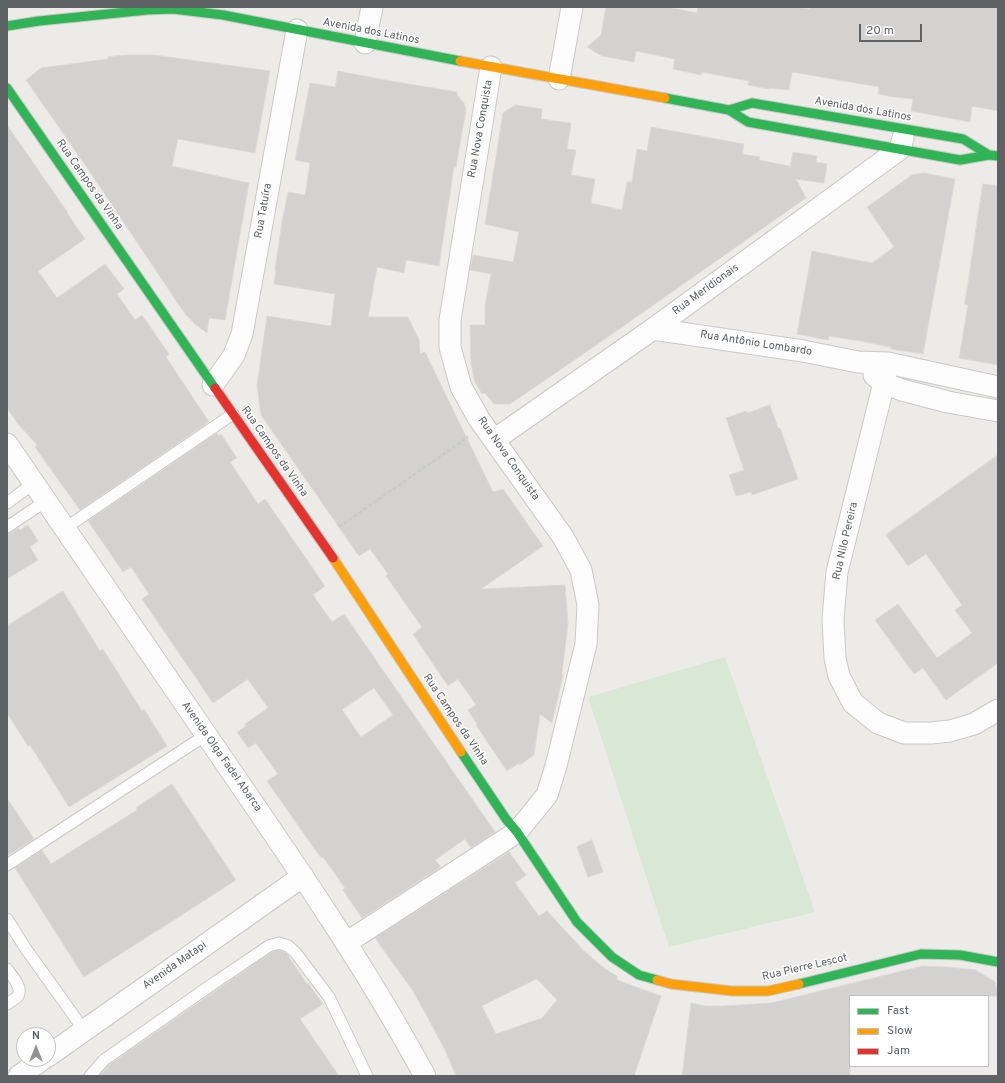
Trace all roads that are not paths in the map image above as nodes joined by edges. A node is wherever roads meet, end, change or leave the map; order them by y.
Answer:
1 (372, 7) edge
2 (572, 7) edge
3 (173, 8) edge
4 (7, 26) edge
5 (297, 30) junction
6 (366, 43) junction
7 (491, 67) junction
8 (559, 79) junction
9 (7, 88) edge
10 (729, 110) junction
11 (906, 129) junction
12 (900, 149) junction
13 (988, 155) junction
14 (998, 156) edge
15 (653, 329) junction
16 (886, 373) junction
17 (213, 385) junction
18 (998, 387) edge
19 (997, 406) edge
20 (233, 414) junction
21 (489, 433) junction
22 (7, 444) edge
23 (34, 483) junction
24 (46, 501) junction
25 (7, 503) edge
26 (7, 527) edge
27 (64, 529) junction
28 (998, 710) edge
29 (206, 735) junction
30 (517, 832) junction
31 (7, 866) edge
32 (303, 876) junction
33 (7, 919) edge
34 (346, 943) junction
35 (998, 962) edge
36 (7, 969) edge
37 (7, 1004) edge
38 (84, 1030) junction
39 (56, 1050) edge
40 (32, 1067) edge
41 (19, 1076) edge
42 (90, 1076) edge
43 (367, 1076) edge
44 (425, 1076) edge

1 - 6 street
2 - 8 street
3 - 4 street, Avenida dos Latinos
3 - 5 street, Avenida dos Latinos
5 - 6 street, Avenida dos Latinos
5 - 17 street, Rua Tatuíra
6 - 7 street, Avenida dos Latinos
7 - 8 street, Avenida dos Latinos
7 - 21 street, Rua Nova Conquista
8 - 10 street, Avenida dos Latinos
9 - 17 street, Rua Campos da Vinha
10 - 11 street, Avenida dos Latinos
10 - 12 street, Avenida dos Latinos
11 - 12 street
11 - 13 street, Avenida dos Latinos
12 - 13 street, Avenida dos Latinos
12 - 15 street, Rua Meridionais
13 - 14 street, Avenida dos Latinos
15 - 16 street, Rua Antônio Lombardo
15 - 21 street, Rua Meridionais
16 - 18 street, Rua Antônio Lombardo
16 - 19 street, Rua Antônio Lombardo
16 - 28 street, Rua Nilo Pereira
17 - 20 street, Rua Campos da Vinha
20 - 27 lane
20 - 30 street, Rua Campos da Vinha
21 - 30 street, Rua Nova Conquista
22 - 23 street, Avenida Olga Fadel Abarca
23 - 24 street, Avenida Olga Fadel Abarca
23 - 25 lane
24 - 26 lane
24 - 27 street, Avenida Olga Fadel Abarca
27 - 29 street, Avenida Olga Fadel Abarca
29 - 31 lane
29 - 32 street, Avenida Olga Fadel Abarca
30 - 34 street, Rua Nova Conquista
30 - 35 street, Rua Pierre Lescot
32 - 34 street, Avenida Olga Fadel Abarca
32 - 38 street, Avenida Matapi
33 - 38 lane
34 - 44 street, Avenida Olga Fadel Abarca
36 - 37 lane
38 - 39 street, Avenida Matapi
40 - 41 street
42 - 43 lane

